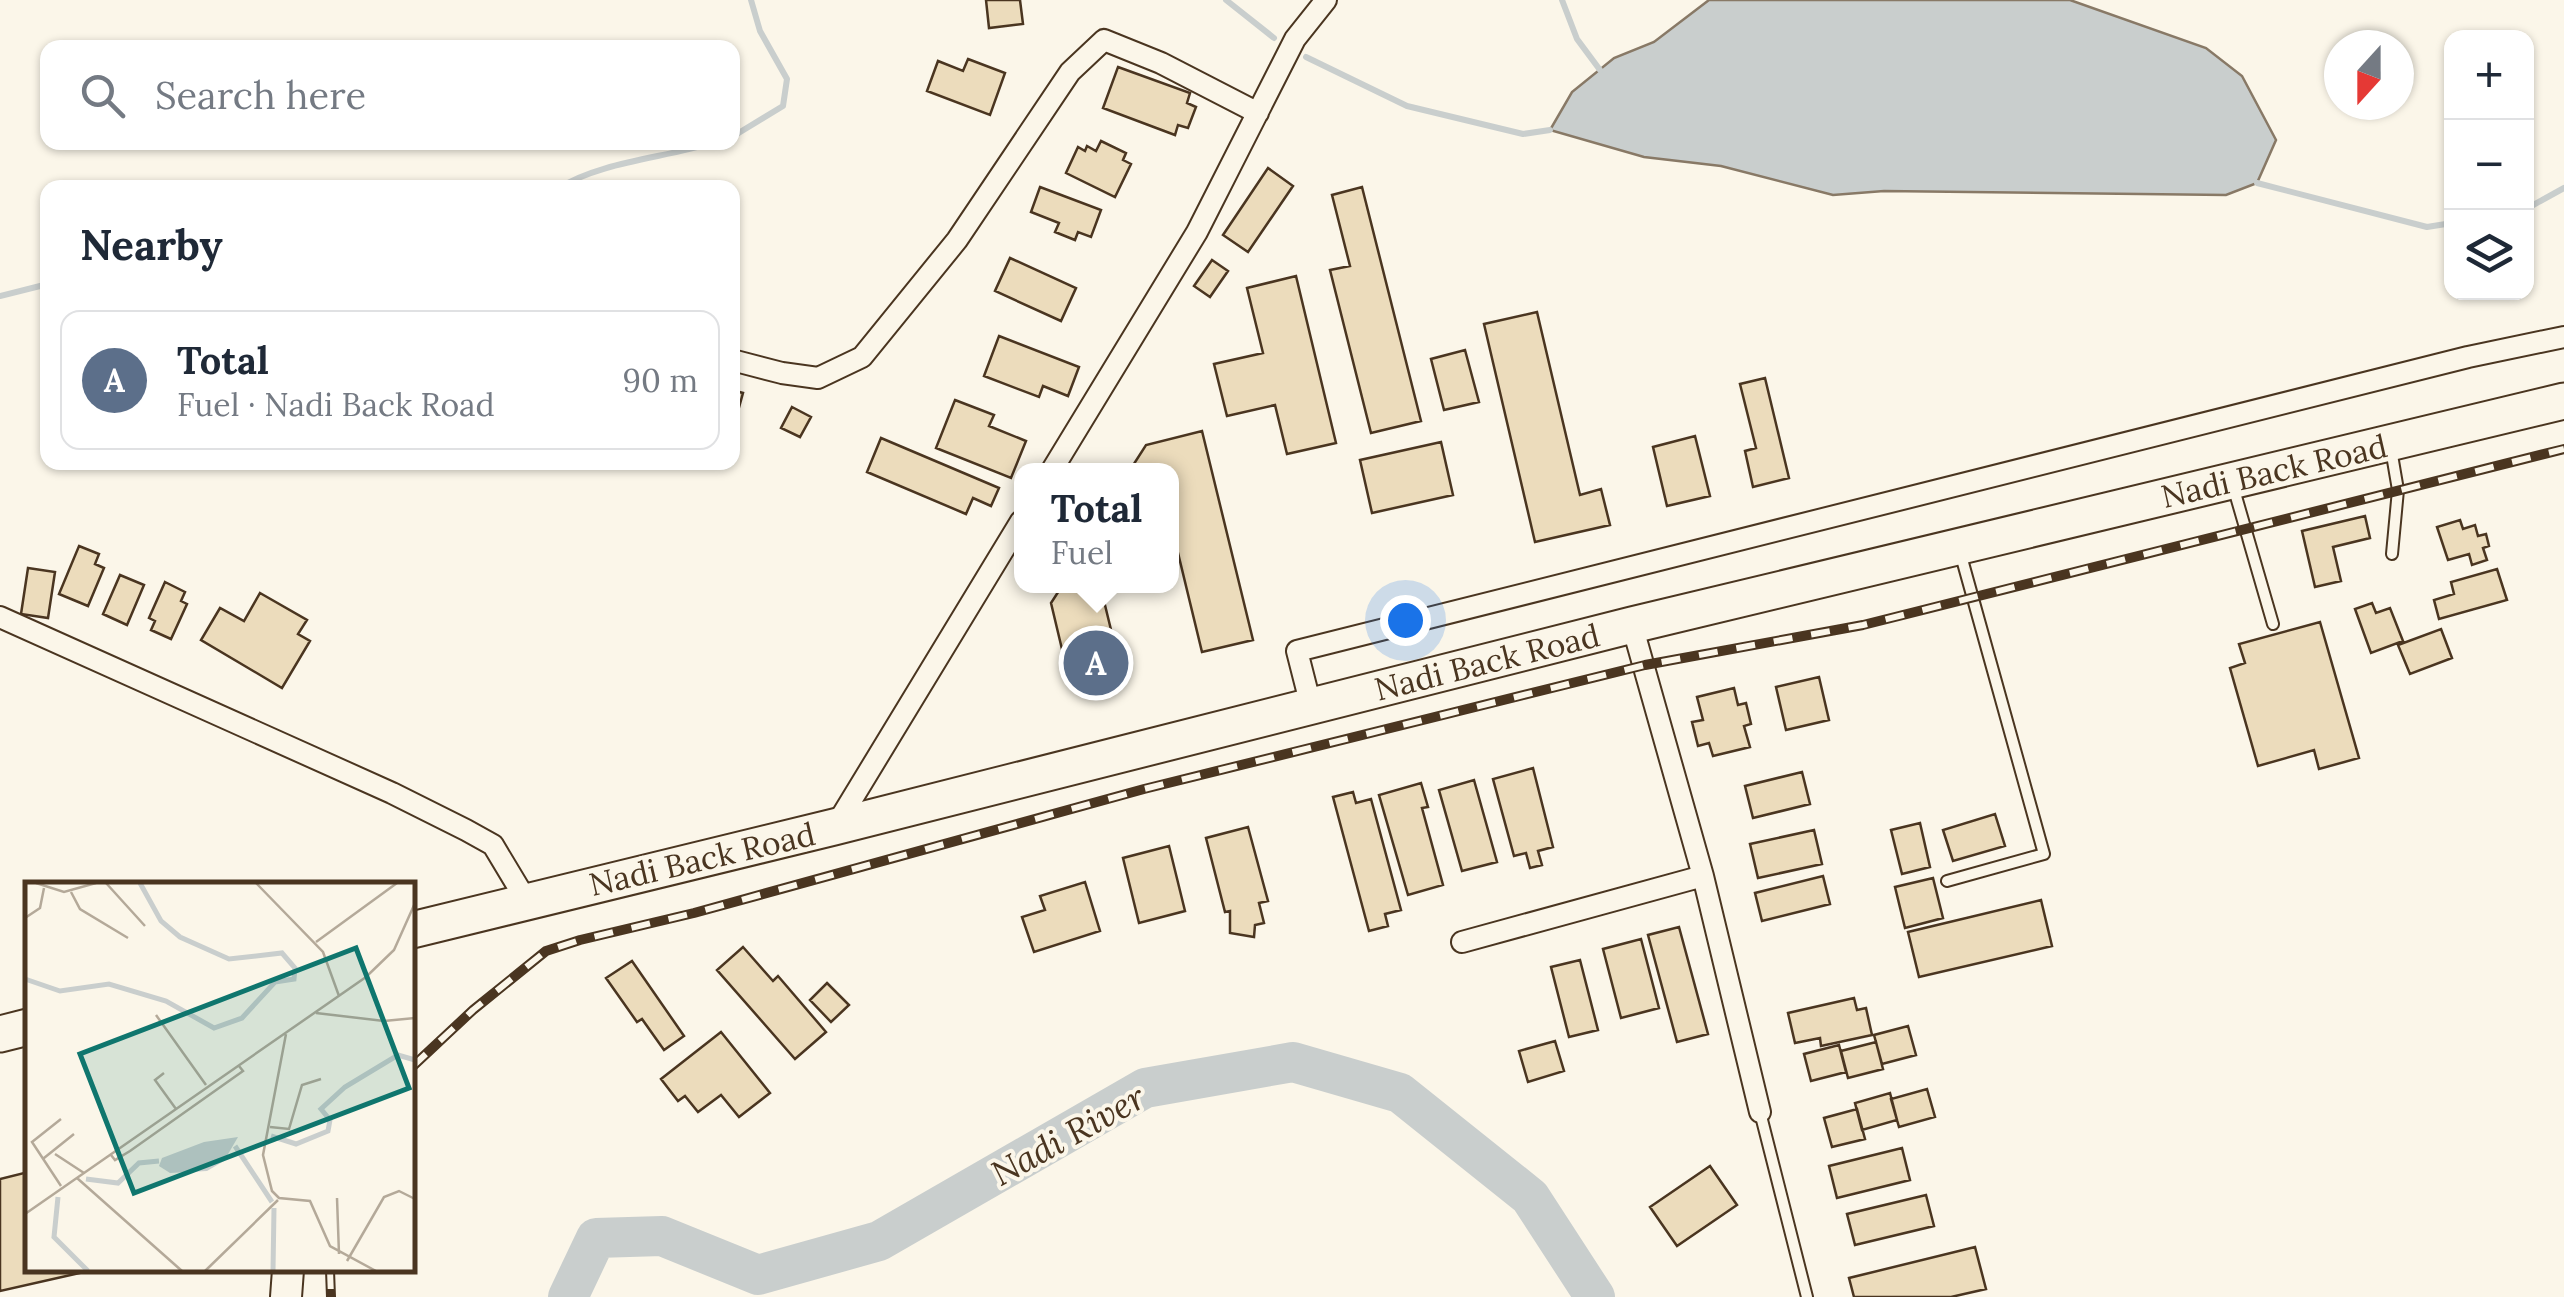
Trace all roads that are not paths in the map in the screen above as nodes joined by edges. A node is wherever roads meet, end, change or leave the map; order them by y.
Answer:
1 (1326, 0) edge
2 (1258, 112) junction
3 (2564, 337) edge
4 (740, 362) edge
5 (2564, 402) edge
6 (2390, 443) junction
7 (1056, 463) edge
8 (2232, 481) junction
9 (1014, 532) edge
10 (1958, 547) junction
11 (2392, 554) dead end
12 (0, 616) edge
13 (2273, 624) dead end
14 (1632, 625) junction
15 (1312, 706) junction
16 (834, 827) junction
17 (1703, 876) junction
18 (1946, 881) dead end
19 (526, 900) junction
20 (415, 929) edge
21 (1462, 942) dead end
22 (25, 1028) edge
23 (0, 1034) edge
24 (1760, 1112) joint
25 (288, 1272) edge
26 (286, 1297) edge
27 (1807, 1297) edge

1 - 2 street
2 - 4 street
2 - 7 street
3 - 15 street
5 - 6 highway, Nadi Back Road
6 - 8 highway, Nadi Back Road
6 - 11 lane
8 - 10 highway, Nadi Back Road
8 - 13 lane
9 - 16 street
10 - 14 highway, Nadi Back Road
10 - 18 lane
12 - 19 street
14 - 15 highway, Nadi Back Road
14 - 17 street
15 - 16 highway, Nadi Back Road
16 - 19 highway, Nadi Back Road
17 - 21 street
17 - 24 street
19 - 20 highway, Nadi Back Road
22 - 23 highway
24 - 27 lane
25 - 26 main road

